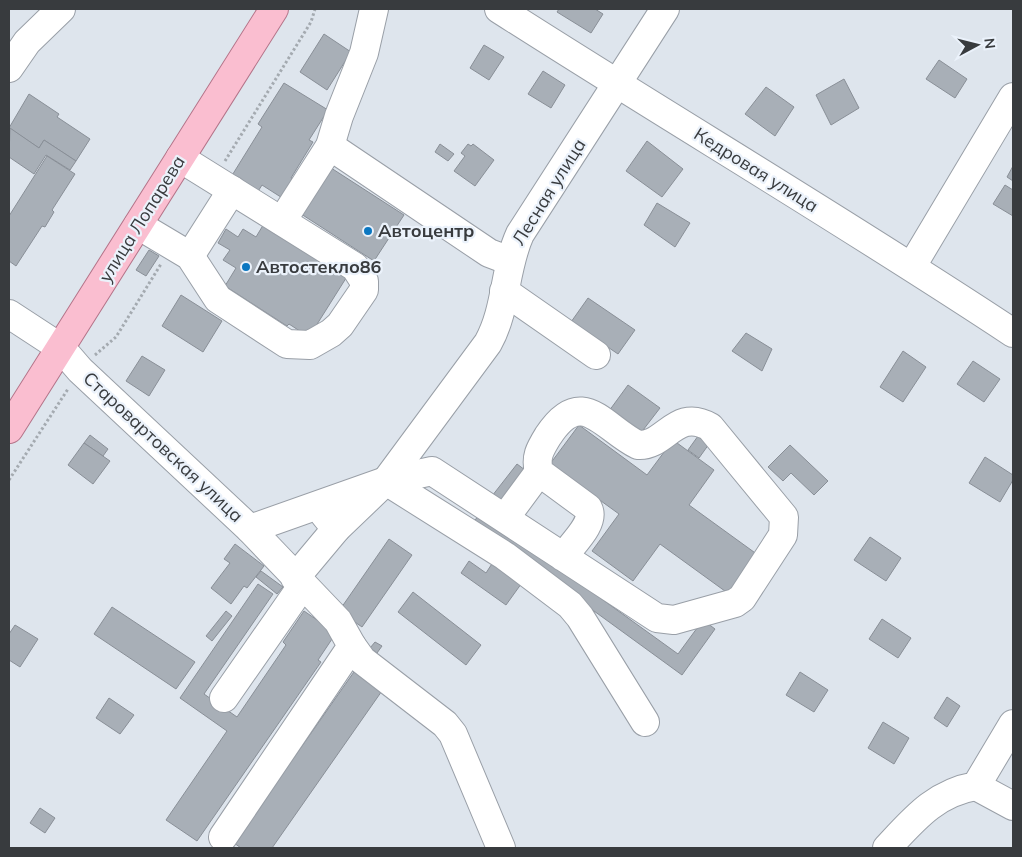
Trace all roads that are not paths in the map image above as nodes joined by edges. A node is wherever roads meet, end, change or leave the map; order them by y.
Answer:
1 (61, 9) edge
2 (274, 9) edge
3 (374, 9) edge
4 (499, 9) edge
5 (665, 9) edge
6 (9, 68) edge
7 (617, 84) junction
8 (1013, 97) edge
9 (330, 146) junction
10 (180, 158) junction
11 (232, 190) junction
12 (282, 221) junction
13 (138, 225) junction
14 (190, 256) junction
15 (510, 262) junction
16 (912, 266) junction
17 (504, 291) junction
18 (10, 318) edge
19 (1013, 333) edge
20 (61, 348) junction
21 (596, 356) dead end
22 (9, 429) edge
23 (539, 472) junction
24 (386, 481) junction
25 (317, 505) junction
26 (505, 518) junction
27 (250, 529) junction
28 (336, 529) junction
29 (563, 557) junction
30 (299, 582) junction
31 (352, 646) junction
32 (224, 698) dead end
33 (645, 722) dead end
34 (1013, 724) edge
35 (976, 786) junction
36 (1013, 806) edge
37 (223, 837) dead end
38 (501, 848) edge
39 (887, 848) edge

1 - 6 street
2 - 10 main road, улица Лопарева
3 - 9 street
4 - 7 street, Кедровая улица
5 - 7 street, Лесная улица
7 - 15 street, Лесная улица
7 - 16 street, Кедровая улица
8 - 16 street
9 - 12 street
9 - 15 street
10 - 11 street
10 - 13 main road, улица Лопарева
11 - 12 street
11 - 14 street
12 - 14 street
13 - 14 street
13 - 20 main road, улица Лопарева
15 - 17 street, Лесная улица
16 - 19 street, Кедровая улица
17 - 21 street
17 - 24 street, Лесная улица
18 - 20 street, Старовартовская улица
20 - 22 main road, улица Лопарева
20 - 27 street, Старовартовская улица
23 - 26 street
23 - 29 street
23 - 29 street, Старовартовская улица
24 - 25 street, Старовартовская улица
24 - 26 street, Старовартовская улица
24 - 28 street, Лесная улица
24 - 33 street
25 - 27 street, Старовартовская улица
25 - 28 street
26 - 29 street, Старовартовская улица
27 - 30 street
28 - 30 street, Лесная улица
30 - 31 street
30 - 32 street, Лесная улица
31 - 37 street
31 - 38 street
34 - 35 street
35 - 36 street
35 - 39 street

